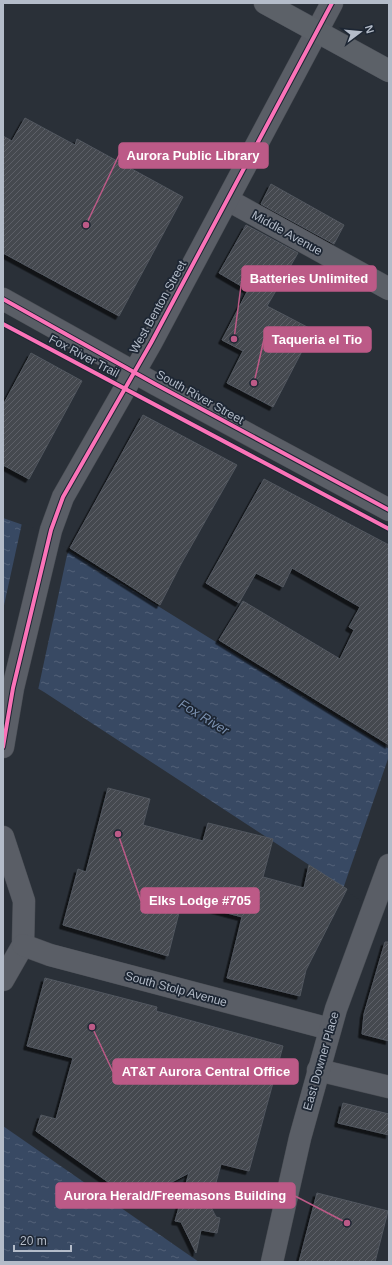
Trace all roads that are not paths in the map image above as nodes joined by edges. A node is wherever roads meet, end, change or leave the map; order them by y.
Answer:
1 (265, 3) edge
2 (332, 3) edge
3 (317, 30) junction
4 (389, 71) edge
5 (228, 200) junction
6 (389, 288) edge
7 (3, 299) edge
8 (134, 372) junction
9 (389, 510) edge
10 (3, 748) edge
11 (3, 837) edge
12 (389, 865) edge
13 (23, 945) junction
14 (3, 980) edge
15 (330, 1029) junction
16 (318, 1070) junction
17 (389, 1087) edge
18 (272, 1262) edge

1 - 3 main road
2 - 3 street, West Benton Street
3 - 4 main road
3 - 5 street, West Benton Street
5 - 6 street, Middle Avenue
5 - 8 street, West Benton Street
7 - 8 street, South River Street
8 - 9 street, South River Street
8 - 10 street, West Benton Street
11 - 13 street
12 - 15 street, East Downer Place
13 - 14 street
13 - 15 street, South Stolp Avenue
15 - 16 street, East Downer Place
16 - 17 street
16 - 18 street, East Downer Place

